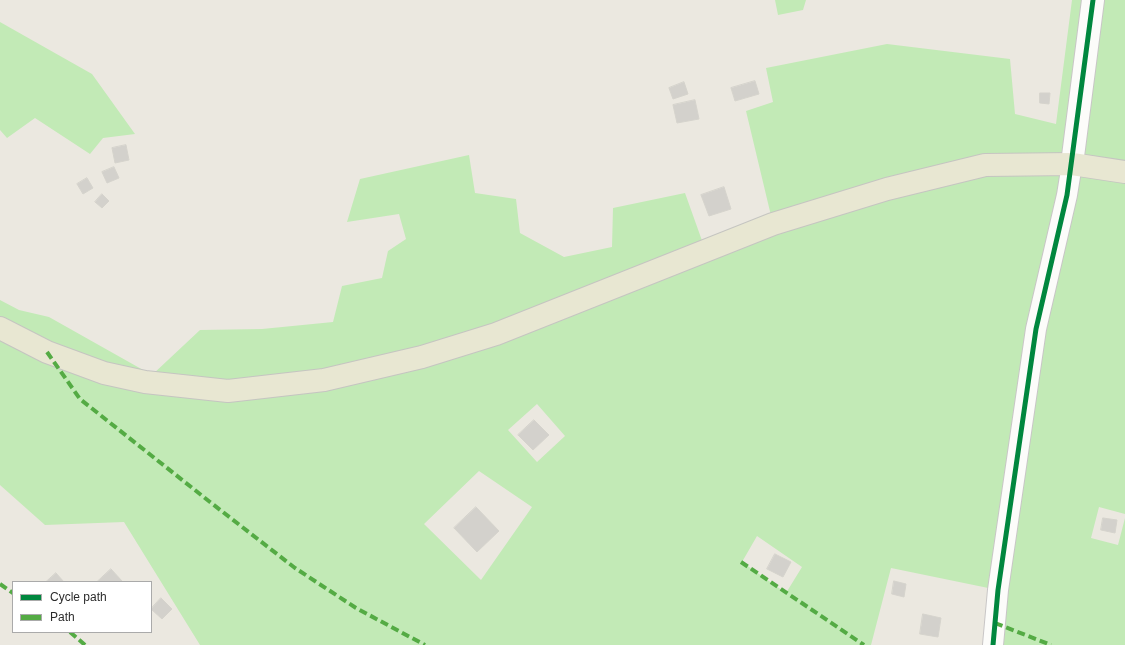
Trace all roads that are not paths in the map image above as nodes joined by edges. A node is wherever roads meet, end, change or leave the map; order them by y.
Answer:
1 (1093, 0) edge
2 (1072, 164) junction
3 (1125, 172) edge
4 (0, 328) edge
5 (993, 645) edge

1 - 2 street
2 - 3 main road
2 - 4 main road
2 - 5 street

